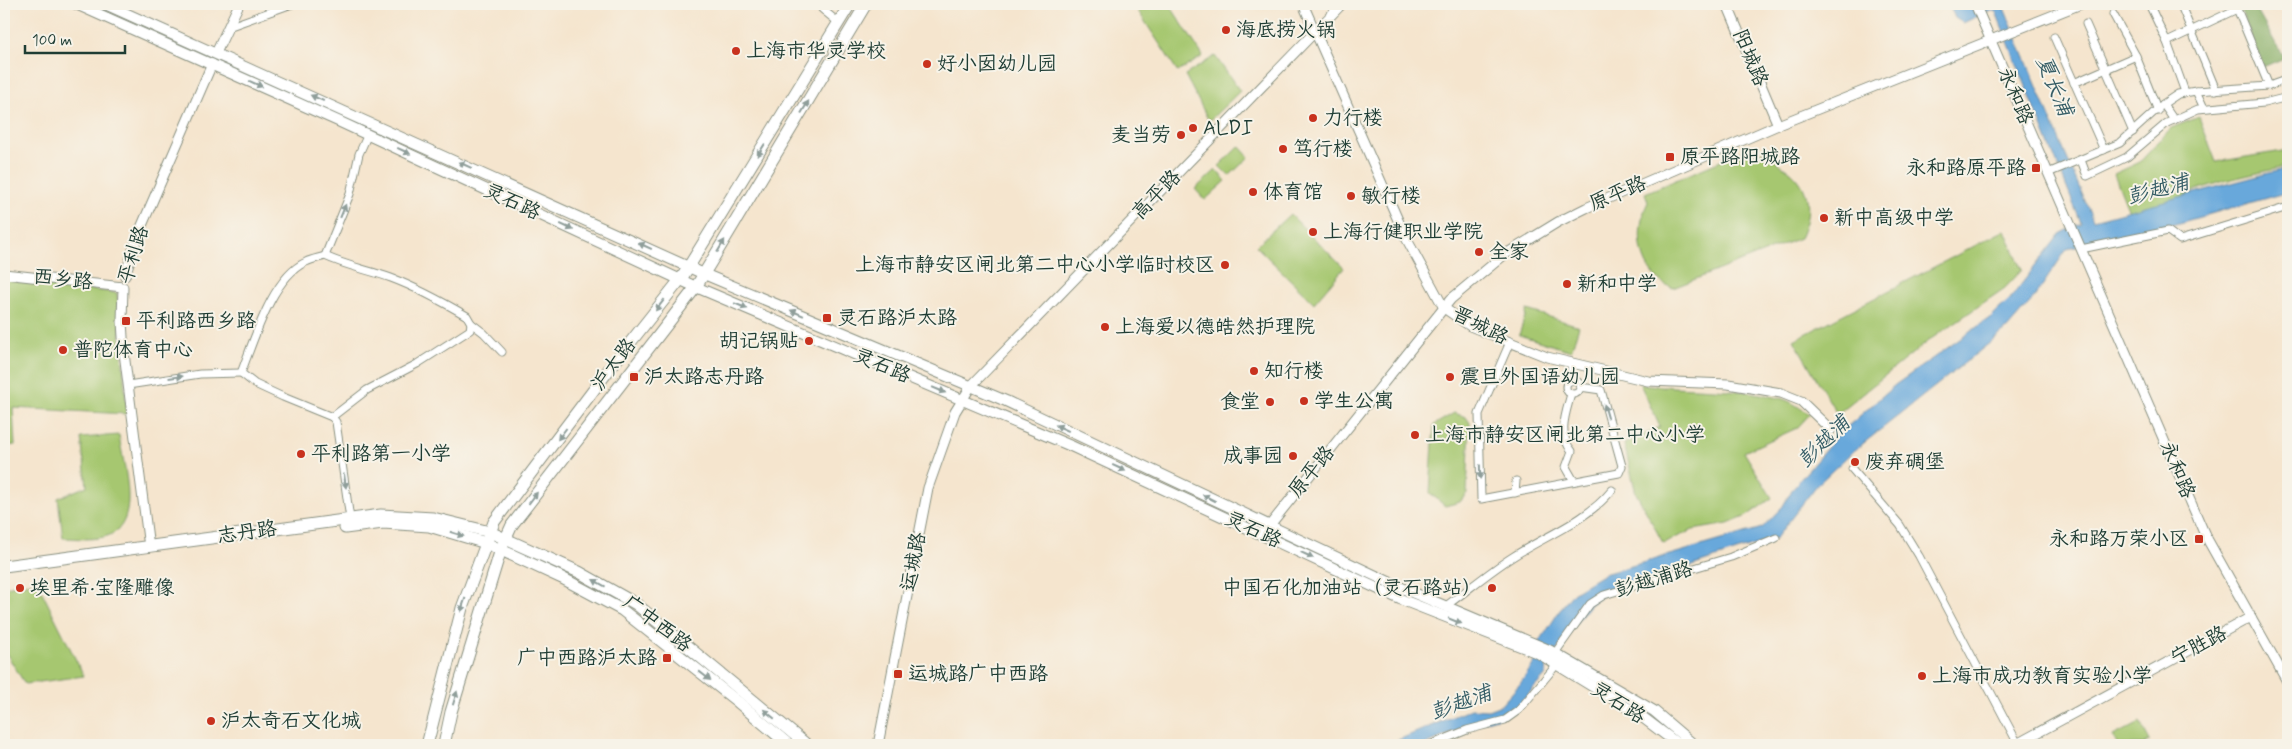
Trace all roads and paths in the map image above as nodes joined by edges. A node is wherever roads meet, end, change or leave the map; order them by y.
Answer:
1 (76, 4) edge
2 (105, 4) edge
3 (239, 4) edge
4 (292, 4) edge
5 (820, 4) edge
6 (850, 4) edge
7 (866, 4) edge
8 (1303, 4) edge
9 (1342, 4) edge
10 (1727, 4) edge
11 (1975, 4) edge
12 (2081, 4) edge
13 (2149, 4) edge
14 (2236, 7) edge
15 (2182, 8) dead end
16 (2113, 14) dead end
17 (839, 23) junction
18 (2086, 24) dead end
19 (228, 27) junction
20 (2192, 31) junction
21 (1315, 32) junction
22 (2054, 37) dead end
23 (1991, 40) junction
24 (2167, 42) junction
25 (216, 53) junction
26 (2136, 56) junction
27 (212, 64) junction
28 (2105, 69) junction
29 (2288, 79) edge
30 (2074, 84) junction
31 (2269, 86) junction
32 (2196, 90) junction
33 (2216, 90) junction
34 (2185, 92) junction
35 (2288, 97) edge
36 (2163, 104) junction
37 (2204, 108) junction
38 (2158, 111) junction
39 (2174, 120) junction
40 (1778, 125) junction
41 (2133, 132) junction
42 (368, 134) junction
43 (2104, 150) junction
44 (2081, 160) junction
45 (2052, 172) junction
46 (2288, 207) edge
47 (2081, 249) junction
48 (325, 256) junction
49 (690, 266) junction
50 (4, 274) edge
51 (704, 274) junction
52 (125, 276) joint
53 (680, 280) junction
54 (123, 287) junction
55 (696, 287) junction
56 (1444, 308) junction
57 (471, 323) junction
58 (1510, 342) junction
59 (502, 352) dead end
60 (1572, 362) junction
61 (241, 373) junction
62 (1570, 381) junction
63 (128, 385) junction
64 (971, 386) junction
65 (1580, 387) junction
66 (1571, 394) junction
67 (962, 400) junction
68 (332, 417) junction
69 (1831, 430) dead end
70 (1852, 469) dead end
71 (1516, 481) dead end
72 (1574, 481) junction
73 (1612, 490) dead end
74 (1515, 493) junction
75 (350, 519) junction
76 (1266, 531) junction
77 (488, 537) junction
78 (506, 538) junction
79 (1776, 538) dead end
80 (149, 550) junction
81 (501, 550) junction
82 (4, 566) edge
83 (4, 573) edge
84 (1446, 606) junction
85 (2251, 618) junction
86 (1531, 646) junction
87 (1556, 658) junction
88 (2288, 683) edge
89 (427, 745) edge
90 (444, 745) edge
91 (789, 745) edge
92 (807, 745) edge
93 (878, 745) edge
94 (1430, 745) edge
95 (1679, 745) edge
96 (1694, 745) edge
97 (2017, 745) edge

1 - 27 main road, 灵石路
2 - 25 main road, 灵石路
3 - 19 street, 平利路
4 - 19 street
5 - 17 street
6 - 17 main road, 沪太路
51 -> 7 main road, 沪太路
8 - 21 street, 晋城路
9 - 21 street, 高平路
10 - 40 street, 阳城路
11 - 23 street, 永和路
12 - 23 street, 原平路
13 - 24 street
14 - 20 street
14 - 31 street
15 - 20 street
16 - 26 street
17 -> 49 main road, 沪太路
18 - 28 street
19 - 25 street, 平利路
20 - 24 street
20 - 33 street
21 - 56 street, 晋城路
21 - 64 street, 高平路
22 - 30 street
23 - 40 street, 原平路
23 - 45 street, 永和路
24 - 34 street
25 - 27 street, 平利路
49 -> 25 main road, 灵石路
26 - 28 street
26 - 38 street
27 -> 42 main road, 灵石路
27 - 52 street, 平利路
28 - 30 street
28 - 41 street
29 - 31 street
30 - 43 street
31 - 33 street
32 - 33 street
32 - 34 street
32 - 37 street
34 - 36 street
35 - 37 street
36 - 38 street
36 - 39 street
37 - 39 street
38 - 41 street
39 - 44 street
40 - 56 street, 原平路
41 - 43 street
48 -> 42 street
42 -> 53 main road, 灵石路
43 - 44 street
44 - 45 street
45 - 47 street, 永和路
46 - 47 street
47 - 85 street, 永和路
48 - 57 street
48 - 61 street
49 - 51 main road, 灵石路
49 - 53 main road, 沪太路
50 - 54 street, 西乡路
51 - 55 main road, 沪太路
64 -> 51 main road, 灵石路
52 - 54 street, 平利路
53 - 55 main road, 灵石路
53 -> 77 main road, 沪太路
54 - 63 street, 平利路
55 -> 67 main road, 灵石路
78 -> 55 main road, 沪太路
56 - 58 street, 晋城路
56 - 76 street, 原平路
57 - 59 street
57 - 68 street
58 - 60 street, 晋城路
58 -> 74 street
60 - 62 street
60 - 69 street, 晋城路
63 -> 61 street
61 - 68 street
62 - 65 street
62 - 66 street
63 - 80 street, 平利路
64 - 67 street, 运城路
76 -> 64 main road, 灵石路
65 - 66 street
72 -> 65 street
66 - 72 street
67 -> 76 main road, 灵石路
67 - 93 street, 运城路
68 -> 75 street
70 - 97 street
71 - 74 street
72 - 74 street
73 - 84 street
75 - 77 main road, 志丹路
75 - 80 main road, 志丹路
76 - 84 main road, 灵石路
76 -> 86 main road, 灵石路
77 - 78 main road, 广中西路
80 -> 77 main road, 志丹路
77 - 81 main road, 广中西路
77 -> 89 main road, 沪太路
78 - 81 main road, 沪太路
92 -> 78 main road, 广中西路
79 - 87 street, 彭越浦路
80 - 82 main road, 志丹路
80 - 83 main road, 志丹路
90 -> 81 main road, 沪太路
81 -> 91 main road, 广中西路
84 - 86 main road, 灵石路
85 - 88 street, 永和路
85 - 97 street, 宁胜路
86 - 87 main road, 灵石路
87 - 94 street, 彭越浦路
87 - 95 main road, 灵石路
87 - 96 main road, 灵石路

